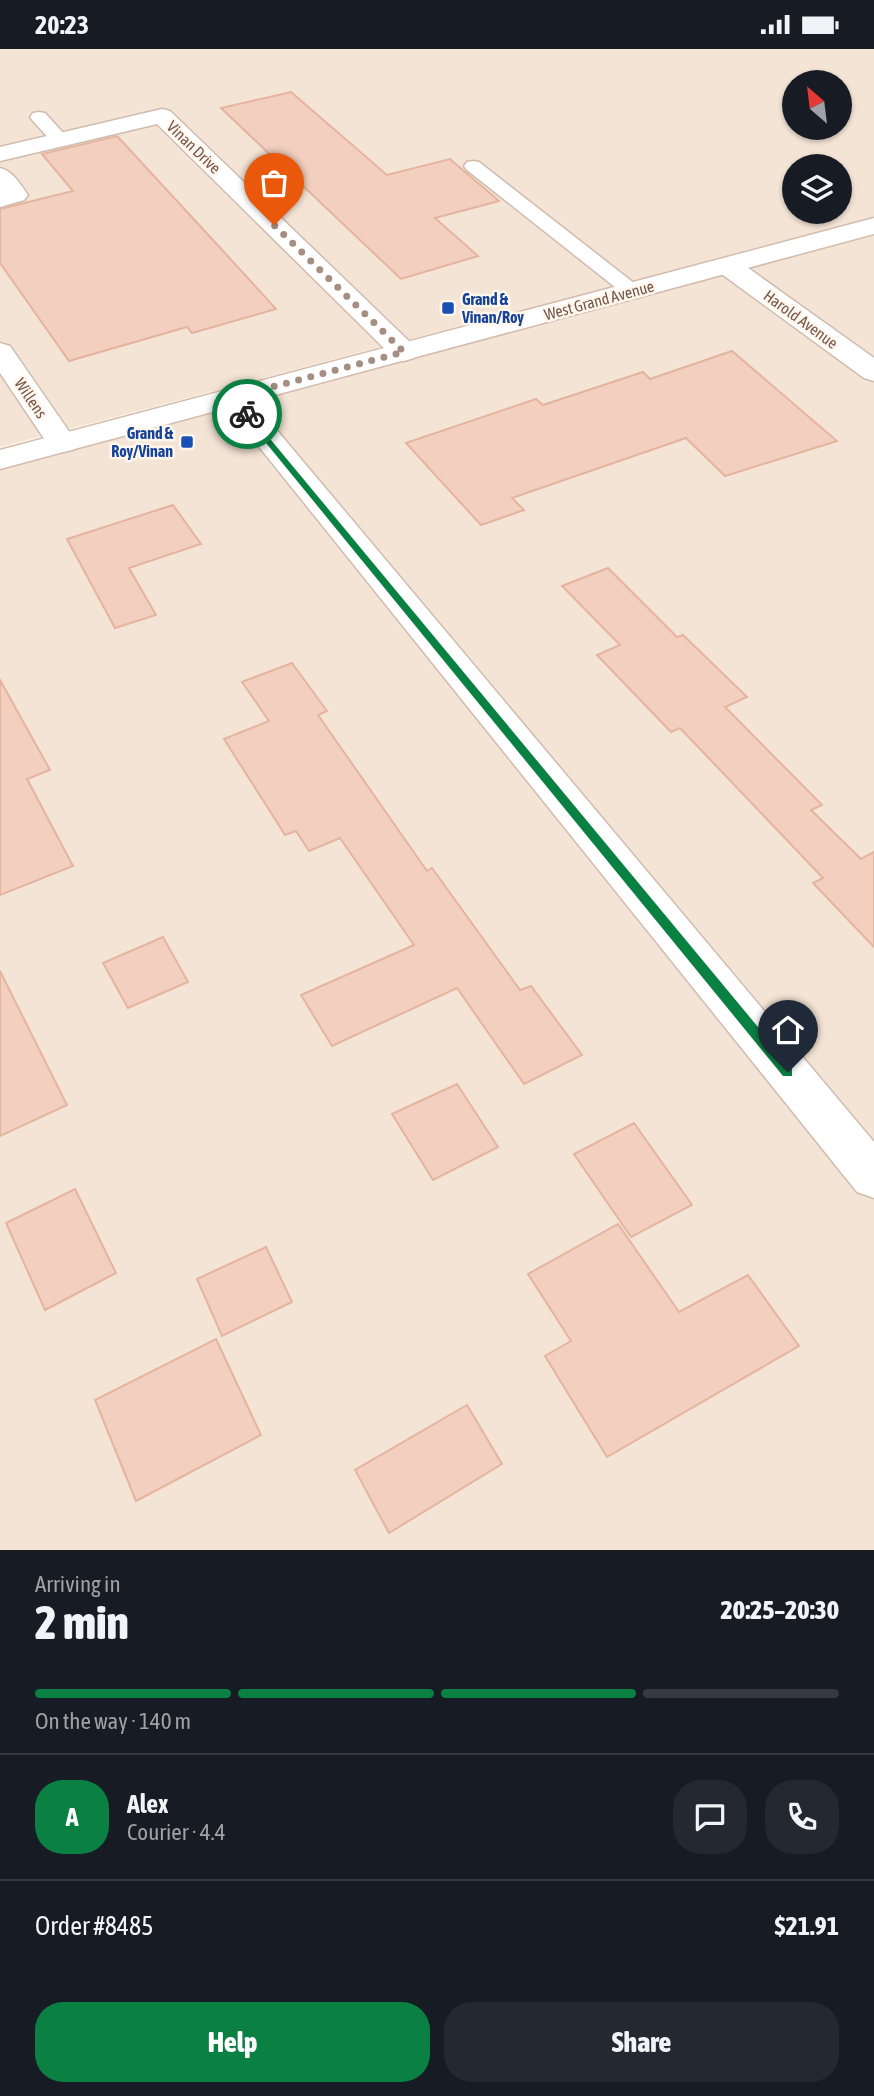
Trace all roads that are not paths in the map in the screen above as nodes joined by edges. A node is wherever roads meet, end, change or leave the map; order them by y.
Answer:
1 (39, 117) dead end
2 (60, 140) junction
3 (0, 154) edge
4 (473, 166) dead end
5 (0, 175) edge
6 (0, 199) edge
7 (874, 226) edge
8 (728, 266) junction
9 (632, 292) junction
10 (0, 352) edge
11 (404, 352) junction
12 (874, 372) edge
13 (234, 397) junction
14 (62, 443) junction
15 (0, 460) edge
16 (874, 1177) edge

1 - 2 lane
2 - 3 street, Vinan Drive
2 - 11 street, Vinan Drive
4 - 9 lane
5 - 6 street
7 - 8 street, West Grand Avenue
8 - 9 street, West Grand Avenue
8 - 12 street, Harold Avenue
9 - 11 street, West Grand Avenue
10 - 14 street, Willens
11 - 13 street, West Grand Avenue
13 - 14 street, West Grand Avenue
13 - 16 street
14 - 15 street, West Grand Avenue

